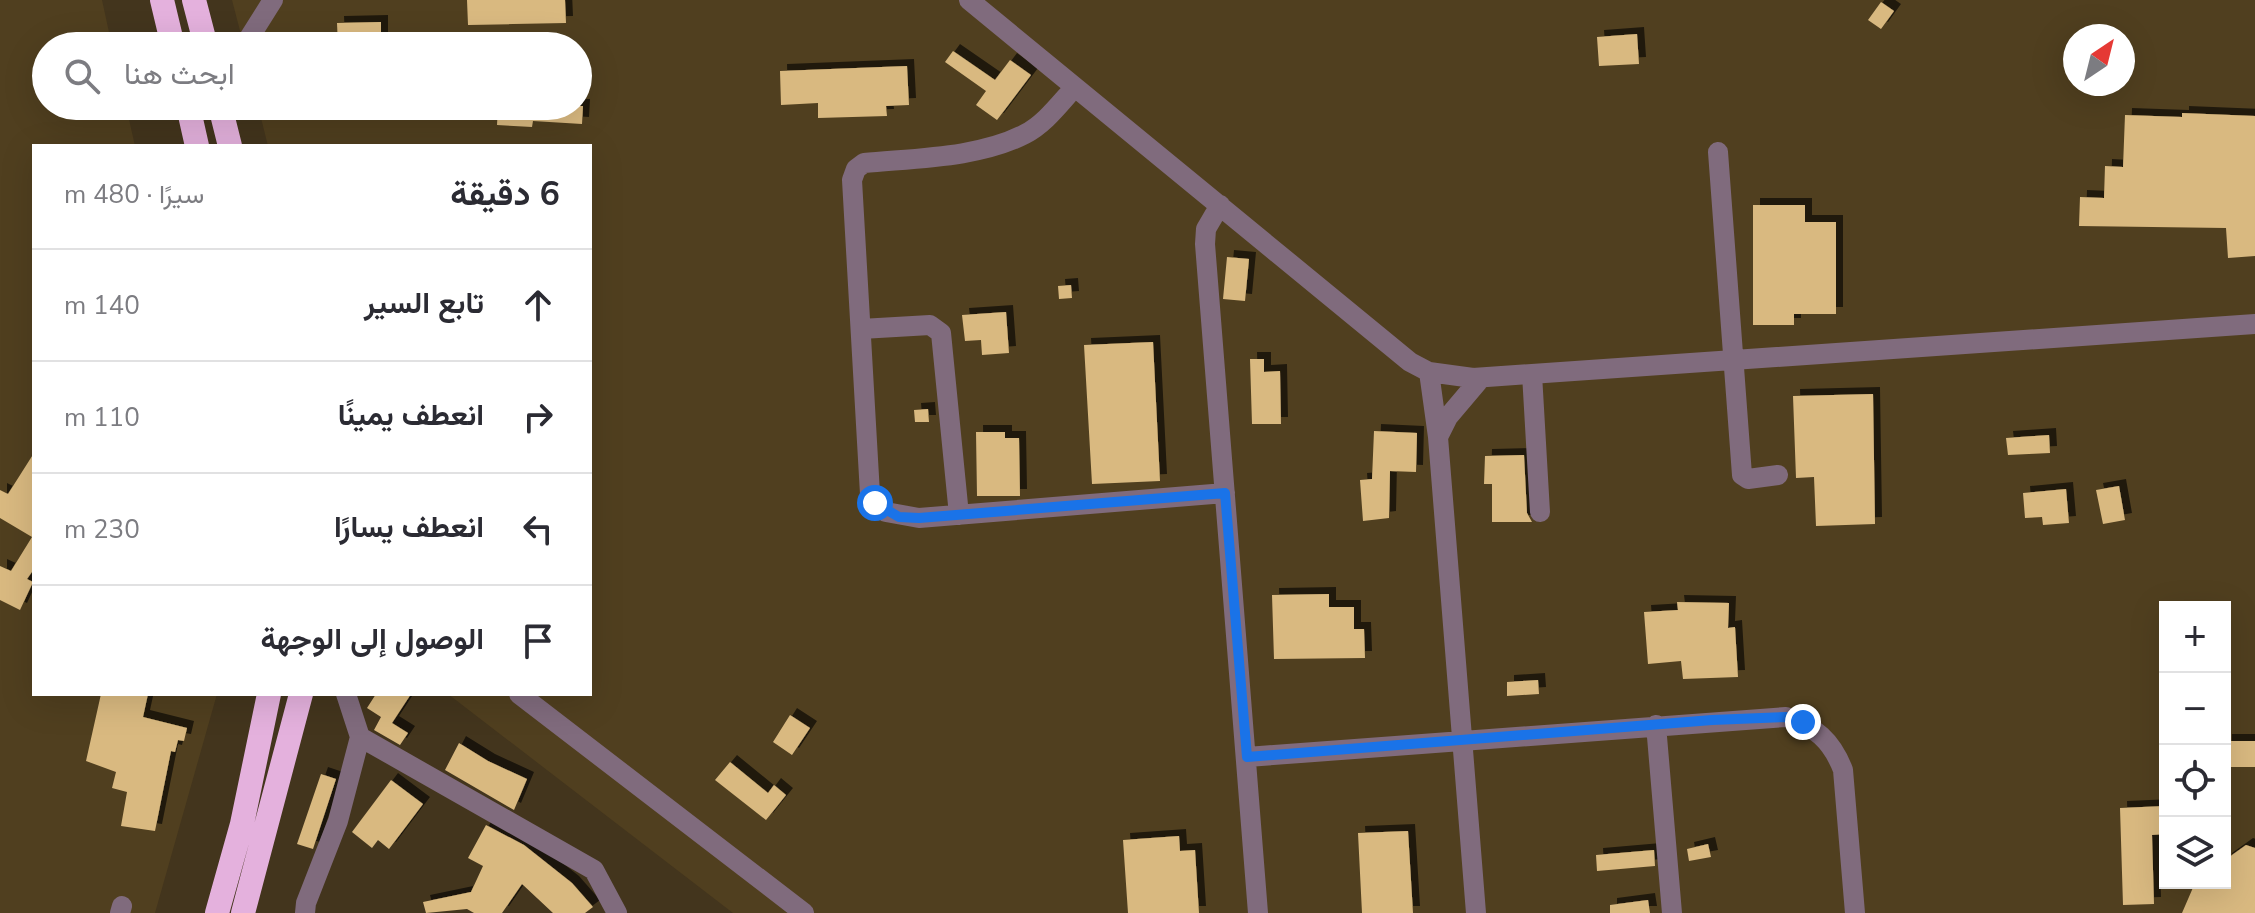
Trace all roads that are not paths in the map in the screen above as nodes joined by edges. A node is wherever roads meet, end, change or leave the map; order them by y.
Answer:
1 (162, 0) edge
2 (194, 0) edge
3 (273, 0) edge
4 (969, 0) edge
5 (170, 32) edge
6 (202, 32) edge
7 (253, 32) edge
8 (1075, 87) junction
9 (191, 120) edge
10 (224, 120) edge
11 (197, 144) edge
12 (230, 144) edge
13 (1718, 152) dead end
14 (1220, 205) junction
15 (2255, 324) edge
16 (861, 329) junction
17 (1735, 359) junction
18 (1429, 372) junction
19 (1532, 374) junction
20 (1481, 378) junction
21 (1438, 437) junction
22 (1778, 475) dead end
23 (1225, 493) junction
24 (1540, 512) dead end
25 (959, 515) junction
26 (269, 696) edge
27 (300, 696) edge
28 (347, 696) edge
29 (522, 696) edge
30 (1656, 725) junction
31 (360, 737) junction
32 (1462, 741) junction
33 (1247, 757) junction
34 (217, 913) edge
35 (243, 913) edge
36 (305, 913) edge
37 (617, 913) edge
38 (804, 913) edge
39 (1258, 913) edge
40 (1476, 913) edge
41 (1672, 913) edge
42 (1855, 913) edge

1 - 5 highway
2 - 6 highway
3 - 7 street
4 - 8 street
8 - 14 street
8 - 16 street
9 - 11 highway
10 - 12 highway
13 - 17 street
14 - 18 street
14 - 23 street
15 - 17 street
16 - 25 street
16 - 25 street
17 - 19 street
17 - 22 street
18 - 20 street
18 - 21 street
19 - 20 street
19 - 24 street
20 - 21 street
21 - 32 street
23 - 25 street
23 - 33 street
26 - 34 highway
27 - 35 highway
28 - 31 street
29 - 38 street
30 - 32 street
30 - 41 street
30 - 42 street
31 - 36 street
31 - 37 street
32 - 33 street
32 - 40 street
33 - 39 street

